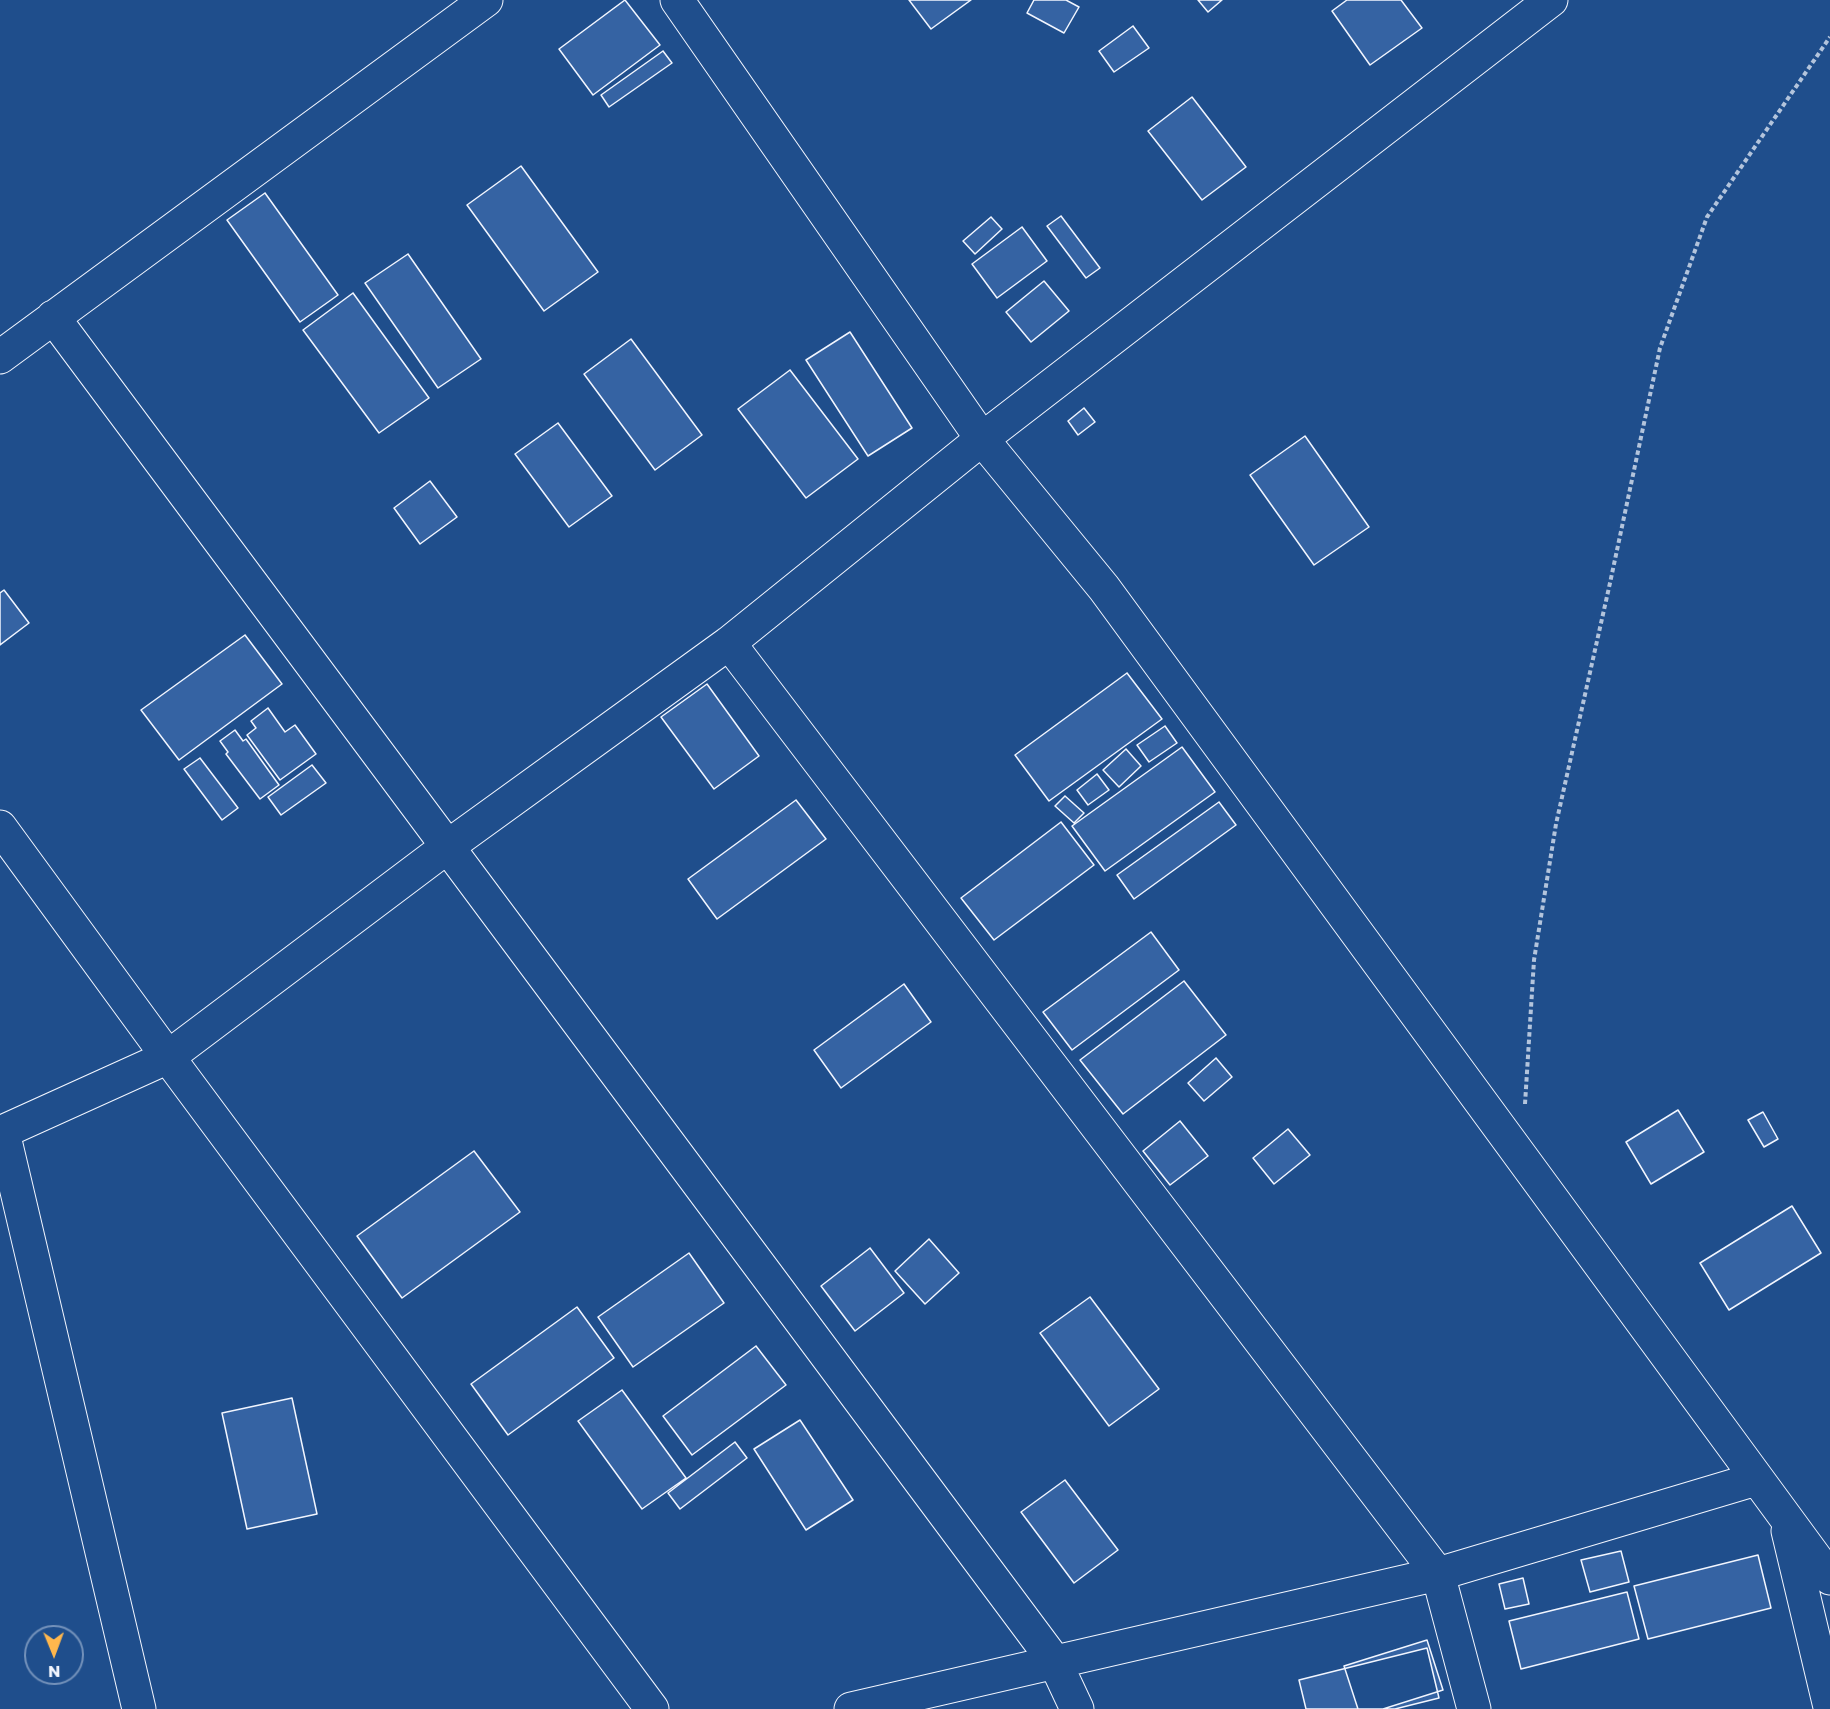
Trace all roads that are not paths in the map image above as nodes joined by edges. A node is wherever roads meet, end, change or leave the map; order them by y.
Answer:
1 (486, 0) edge
2 (676, 0) edge
3 (1551, 0) edge
4 (53, 317) junction
5 (0, 357) edge
6 (982, 439) junction
7 (729, 643) junction
8 (0, 827) edge
9 (447, 847) junction
10 (168, 1057) junction
11 (2, 1133) edge
12 (1756, 1479) junction
13 (1784, 1514) junction
14 (1438, 1574) junction
15 (1830, 1578) edge
16 (1055, 1662) junction
17 (1830, 1707) edge
18 (139, 1708) edge
19 (652, 1709) edge
20 (851, 1709) edge
21 (1077, 1709) edge
22 (1474, 1709) edge

1 - 4 street
2 - 6 street
3 - 6 street
4 - 5 street
4 - 9 street
6 - 7 street
6 - 12 street
7 - 9 street
7 - 14 street
8 - 10 street
9 - 10 street
9 - 16 street
10 - 11 street
10 - 19 street
11 - 18 street
12 - 13 street
12 - 14 street
13 - 15 street
13 - 17 street
14 - 16 street
14 - 22 street
16 - 20 street
16 - 21 street

